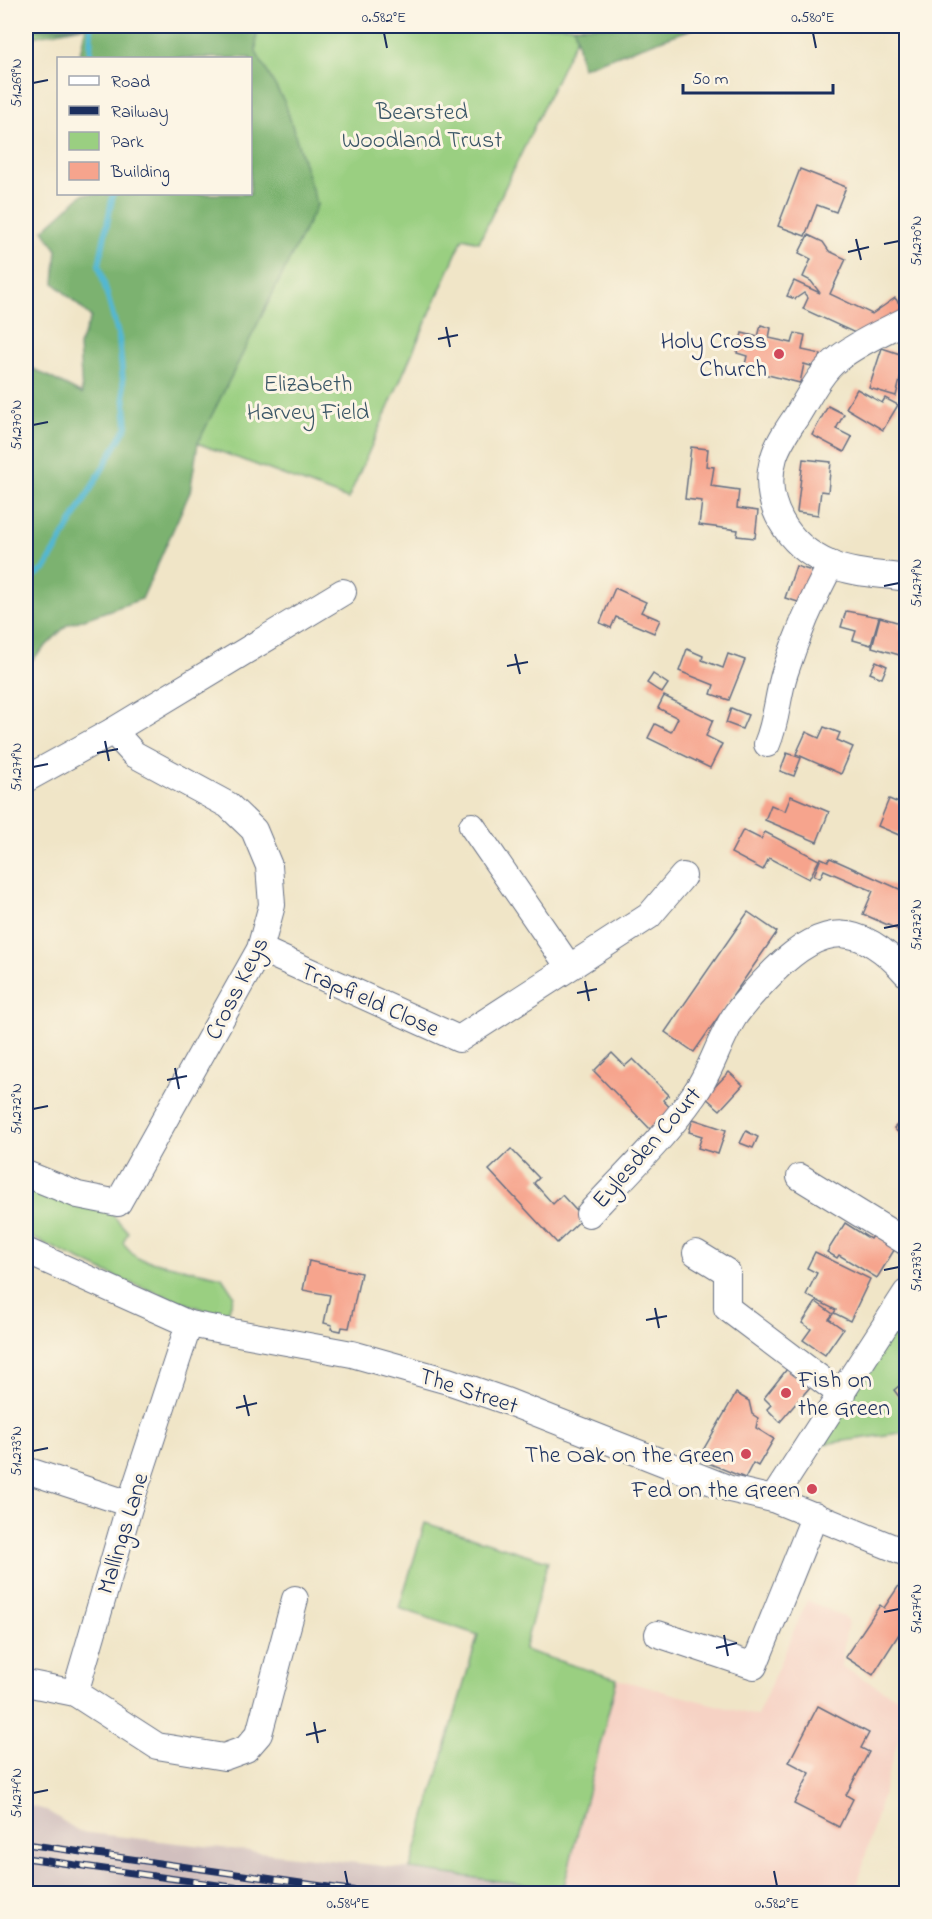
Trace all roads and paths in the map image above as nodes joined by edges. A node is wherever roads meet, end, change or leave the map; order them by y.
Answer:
1 (906, 320) edge
2 (831, 564) junction
3 (906, 578) edge
4 (343, 592) dead end
5 (113, 731) junction
6 (767, 744) dead end
7 (26, 779) edge
8 (472, 826) dead end
9 (683, 876) dead end
10 (260, 949) junction
11 (569, 967) junction
12 (906, 973) edge
13 (26, 1174) edge
14 (800, 1177) dead end
15 (588, 1214) dead end
16 (906, 1242) edge
17 (26, 1251) edge
18 (696, 1253) dead end
19 (906, 1293) edge
20 (189, 1324) junction
21 (842, 1395) junction
22 (26, 1470) edge
23 (773, 1499) junction
24 (130, 1504) junction
25 (815, 1515) junction
26 (906, 1553) edge
27 (295, 1599) dead end
28 (658, 1634) dead end
29 (26, 1683) edge
30 (75, 1694) junction

1 - 2 street
2 - 3 street
2 - 6 street
4 - 5 street
5 - 7 street
5 - 10 street, Cross Keys
8 - 11 street
9 - 11 street, Trapfield Close
10 - 11 street, Trapfield Close
10 - 13 street, Cross Keys
12 - 15 street, Eylesden Court
14 - 16 street
17 - 20 street, The Street
18 - 21 street
19 - 21 street
20 - 23 street, The Street
20 - 24 street, Mallings Lane
21 - 23 street
22 - 24 street
23 - 25 street, The Street
24 - 30 street, Mallings Lane
25 - 26 street, The Street
25 - 28 street
27 - 30 street
29 - 30 street

